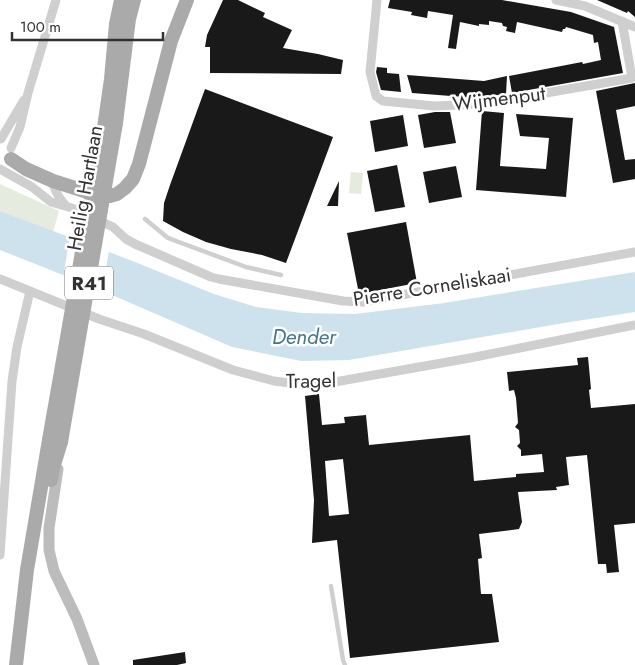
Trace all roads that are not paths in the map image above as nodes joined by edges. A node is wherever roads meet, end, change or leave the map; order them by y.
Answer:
1 (56, 0) edge
2 (121, 0) edge
3 (134, 0) edge
4 (187, 0) edge
5 (377, 0) edge
6 (556, 0) edge
7 (586, 3) edge
8 (622, 21) junction
9 (635, 27) edge
10 (28, 94) junction
11 (111, 122) junction
12 (0, 138) edge
13 (6, 161) edge
14 (53, 181) junction
15 (67, 207) junction
16 (146, 219) dead end
17 (635, 252) edge
18 (281, 274) dead end
19 (0, 279) edge
20 (30, 291) junction
21 (635, 325) edge
22 (55, 441) junction
23 (0, 555) edge
24 (330, 586) dead end
25 (16, 665) edge
26 (25, 665) edge
27 (94, 665) edge
28 (345, 665) edge

1 - 10 street
2 - 11 main road, Heilig Hartlaan / R41
3 - 11 main road, Heilig Hartlaan / R41
4 - 14 main road
5 - 8 street, Wijmenput
6 - 7 street
7 - 8 street
8 - 9 street
10 - 12 street
10 - 13 street
11 - 22 main road, Heilig Hartlaan / R41, bridge
12 - 13 street, Pierre Corneliskaai
13 - 14 main road
13 - 15 street, Pierre Corneliskaai
14 - 15 street
15 - 17 street, Pierre Corneliskaai
16 - 18 lane
19 - 20 street, Tragel
20 - 21 street, Tragel
20 - 23 street
22 - 25 main road, R41
22 - 26 main road, R41
22 - 27 main road
24 - 28 lane

